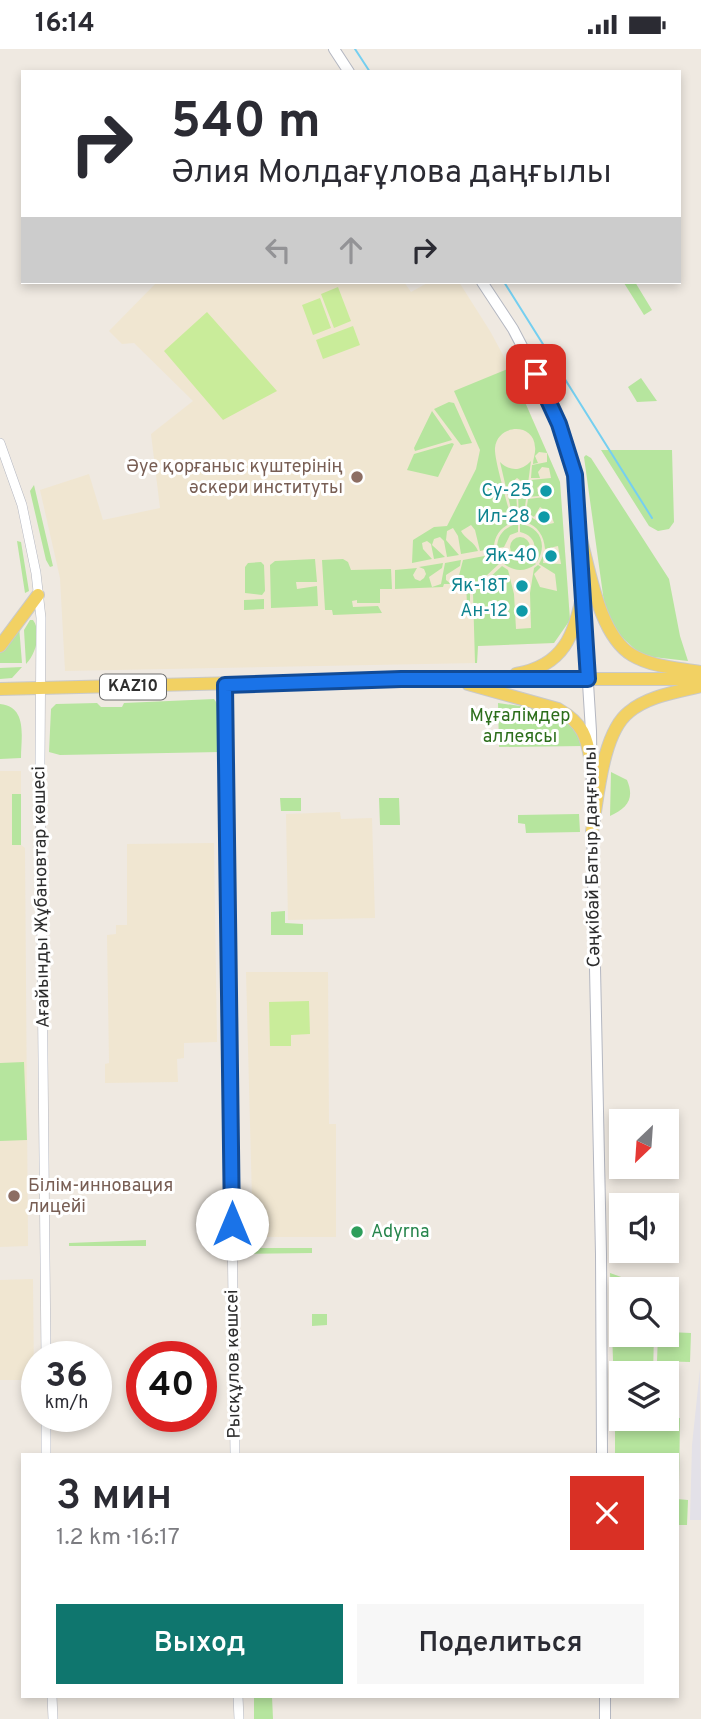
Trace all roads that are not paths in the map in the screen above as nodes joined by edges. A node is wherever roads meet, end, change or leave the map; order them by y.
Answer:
1 (334, 49) edge
2 (348, 70) edge
3 (483, 284) edge
4 (0, 443) edge
5 (580, 536) junction
6 (583, 592) junction
7 (38, 595) junction
8 (0, 646) edge
9 (701, 672) edge
10 (451, 679) junction
11 (475, 679) junction
12 (588, 679) junction
13 (701, 679) edge
14 (225, 685) junction
15 (701, 686) edge
16 (0, 689) edge
17 (41, 689) junction
18 (591, 763) junction
19 (592, 831) junction
20 (46, 1341) edge
21 (46, 1432) edge
22 (47, 1453) edge
23 (235, 1453) edge
24 (602, 1453) edge
25 (51, 1698) edge
26 (238, 1698) edge
27 (605, 1698) edge
28 (52, 1719) edge
29 (239, 1719) edge
30 (606, 1719) edge

1 - 2 main road
3 - 5 main road, Сәңкібай Батыр даңғылы
4 - 7 street, Ағайынды Жұбановтар көшесі
5 - 6 main road, Сәңкібай Батыр даңғылы
5 - 9 main road
6 - 11 main road
6 - 12 main road, Сәңкібай Батыр даңғылы
7 - 8 main road
7 - 17 street, Ағайынды Жұбановтар көшесі
10 - 11 main road, KAZ10
10 - 14 main road, KAZ10
10 - 18 main road
11 - 12 main road, KAZ10
12 - 13 main road, KAZ10
12 - 18 main road, Сәңкібай Батыр даңғылы
14 - 17 main road, KAZ10
14 - 23 street, Рысқұлов көшсеі
15 - 19 main road
16 - 17 main road, KAZ10
17 - 20 street, Ағайынды Жұбановтар көшесі
18 - 19 main road, Сәңкібай Батыр даңғылы
19 - 24 main road, Сәңкібай Батыр даңғылы
21 - 22 street
25 - 28 street
26 - 29 street
27 - 30 main road

